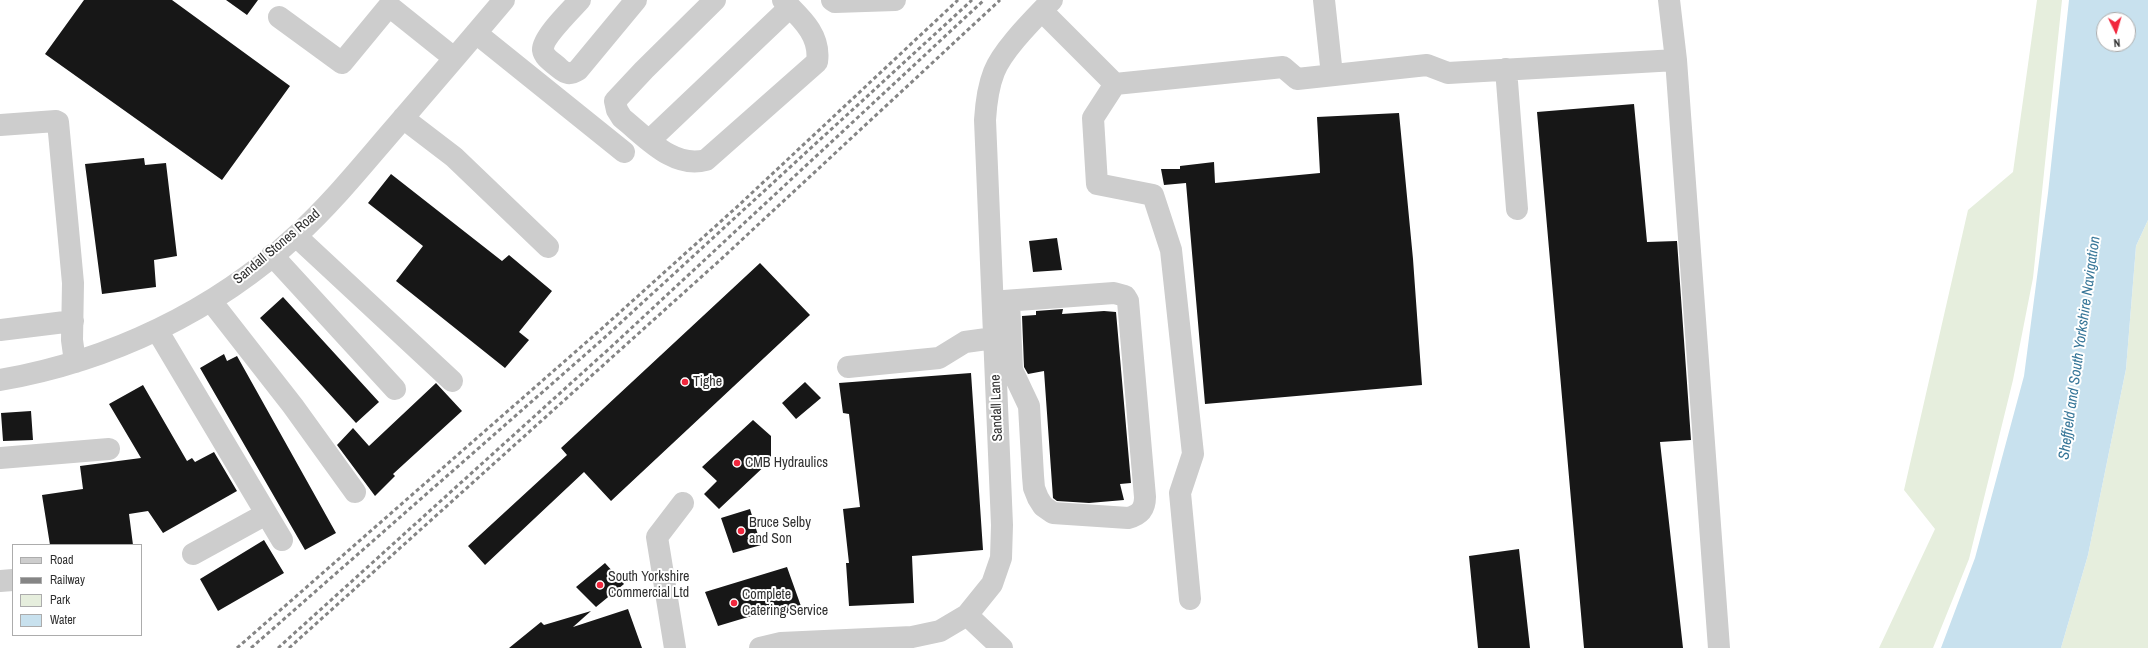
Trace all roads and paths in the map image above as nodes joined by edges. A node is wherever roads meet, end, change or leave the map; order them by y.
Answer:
1 (504, 0) edge
2 (580, 0) edge
3 (636, 0) edge
4 (715, 0) edge
5 (832, 0) edge
6 (895, 0) edge
7 (1324, 0) edge
8 (1669, 0) edge
9 (392, 3) edge
10 (786, 3) edge
11 (1047, 5) edge
12 (279, 17) dead end
13 (476, 33) junction
14 (454, 58) junction
15 (1676, 60) junction
16 (1506, 69) junction
17 (1332, 75) junction
18 (1115, 84) junction
19 (403, 118) junction
20 (0, 126) edge
21 (650, 140) junction
22 (624, 152) dead end
23 (1517, 209) dead end
24 (296, 236) junction
25 (548, 247) dead end
26 (272, 255) junction
27 (211, 301) junction
28 (1001, 301) junction
29 (72, 321) junction
30 (0, 330) edge
31 (157, 330) junction
32 (994, 338) junction
33 (75, 362) junction
34 (848, 367) dead end
35 (0, 380) edge
36 (452, 381) dead end
37 (395, 389) dead end
38 (109, 449) dead end
39 (0, 458) edge
40 (1034, 488) junction
41 (1000, 490) junction
42 (355, 492) dead end
43 (683, 503) dead end
44 (266, 514) junction
45 (282, 540) dead end
46 (193, 554) dead end
47 (12, 580) edge
48 (0, 581) edge
49 (1190, 599) dead end
50 (967, 615) junction
51 (782, 646) edge
52 (675, 648) edge
53 (760, 648) edge
54 (1002, 648) edge
55 (1719, 648) edge

1 - 13 street, Sandall Stones Road
2 - 3 street
4 - 21 street
5 - 6 street
7 - 17 street
8 - 15 street
9 - 12 street
9 - 14 street
10 - 21 street
10 - 21 street
11 - 18 street
11 - 28 street, Sandall Lane
13 - 14 street, Sandall Stones Road
13 - 22 street
14 - 19 street, Sandall Stones Road
15 - 16 street
15 - 55 street
16 - 17 street
16 - 23 street
17 - 18 street
18 - 49 street
19 - 24 street, Sandall Stones Road
19 - 25 street
20 - 29 street
24 - 26 street, Sandall Stones Road
24 - 36 street
26 - 27 street, Sandall Stones Road
26 - 37 street
27 - 31 street, Sandall Stones Road
27 - 42 street
28 - 32 street, Sandall Lane
28 - 40 street
28 - 40 street
29 - 30 street
29 - 33 street
31 - 33 street, Sandall Stones Road
31 - 44 street
32 - 34 street
32 - 41 street, Sandall Lane
33 - 35 street, Sandall Stones Road
38 - 39 street
40 - 41 street
41 - 50 street, Sandall Lane
43 - 52 street
44 - 45 street
44 - 46 street
47 - 48 street
50 - 51 street, Sandall Lane
50 - 54 street
51 - 53 street, Sandall Lane

